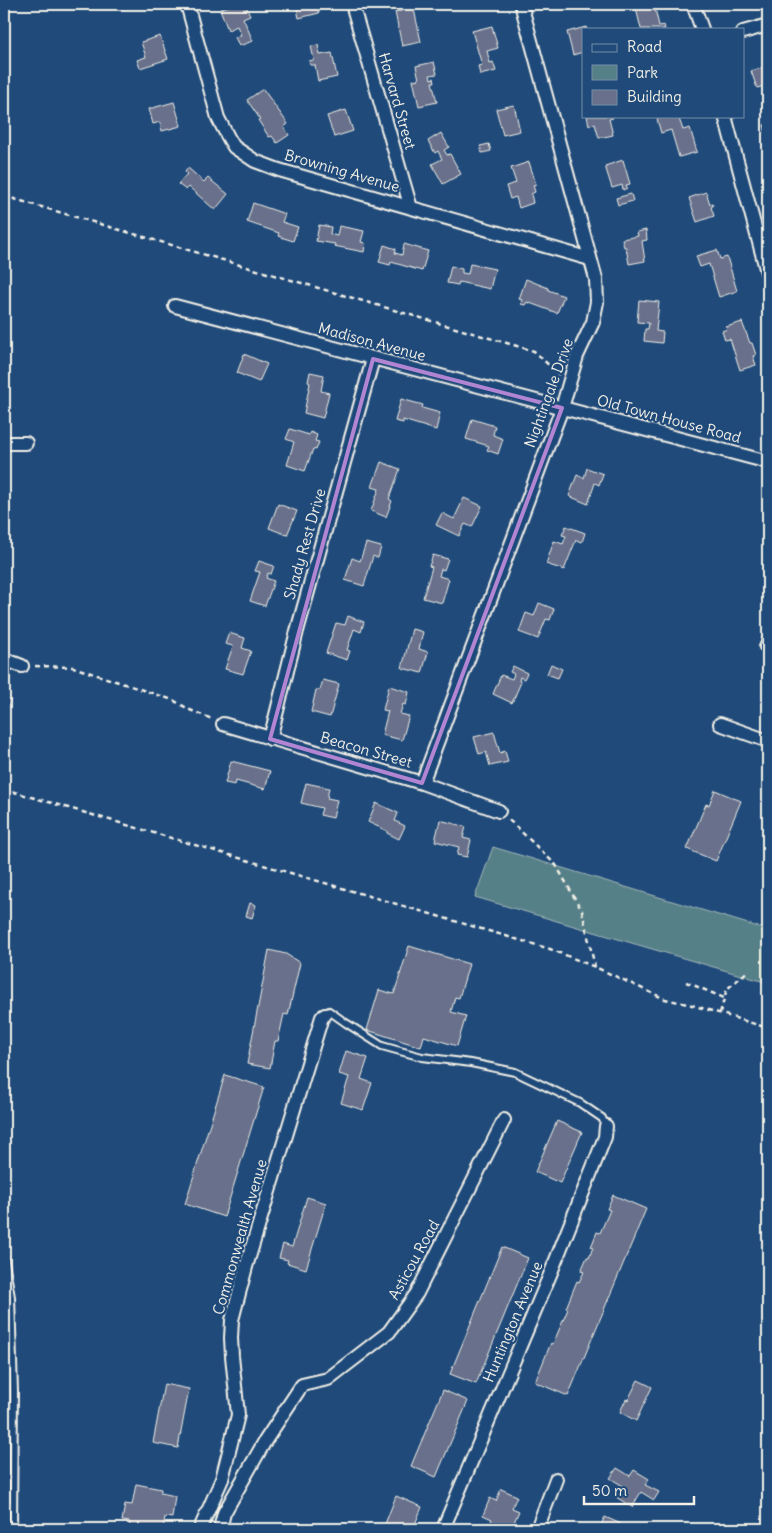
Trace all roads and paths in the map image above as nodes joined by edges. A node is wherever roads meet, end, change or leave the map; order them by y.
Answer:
1 (188, 4) edge
2 (352, 4) edge
3 (521, 4) edge
4 (693, 4) edge
5 (768, 25) edge
6 (702, 28) edge
7 (744, 32) edge
8 (726, 118) edge
9 (4, 196) edge
10 (411, 208) junction
11 (590, 259) junction
12 (768, 276) edge
13 (175, 306) dead end
14 (373, 359) junction
15 (569, 384) junction
16 (562, 408) junction
17 (4, 443) edge
18 (26, 443) dead end
19 (768, 462) edge
20 (768, 635) edge
21 (768, 650) edge
22 (4, 660) edge
23 (22, 666) joint
24 (223, 724) joint
25 (720, 724) dead end
26 (270, 739) junction
27 (768, 741) edge
28 (422, 783) junction
29 (4, 789) edge
30 (499, 811) joint
31 (595, 967) junction
32 (749, 970) dead end
33 (686, 982) dead end
34 (724, 998) junction
35 (720, 1013) junction
36 (325, 1015) joint
37 (768, 1028) edge
38 (504, 1120) dead end
39 (606, 1126) joint
40 (4, 1255) edge
41 (556, 1479) dead end
42 (12, 1505) junction
43 (4, 1506) edge
44 (13, 1529) edge
45 (200, 1529) edge
46 (220, 1529) edge
47 (443, 1529) edge
48 (537, 1529) edge

1 - 10 street, Browning Avenue
2 - 10 street, Harvard Street
3 - 11 street, Nightingale Drive
4 - 6 street
5 - 7 street
8 - 12 street
9 - 15 path
10 - 11 street, Browning Avenue
11 - 15 street, Nightingale Drive
13 - 14 street, Madison Avenue
14 - 16 street, Madison Avenue
14 - 26 street, Shady Rest Drive
15 - 16 street, Nightingale Drive
16 - 19 street, Old Town House Road
16 - 28 street, Nightingale Drive
17 - 18 street
20 - 21 lane
22 - 23 street
23 - 24 path
24 - 26 street, Beacon Street
25 - 27 street
26 - 28 street, Beacon Street
28 - 30 street, Beacon Street
29 - 31 path
30 - 31 path
31 - 35 path
32 - 34 path
33 - 34 path
34 - 35 path
35 - 37 path
36 - 39 lane
36 - 45 street, Commonwealth Avenue
38 - 46 street, Asticou Road
39 - 47 street, Huntington Avenue
40 - 42 lane
41 - 48 street
42 - 43 lane
42 - 44 lane

